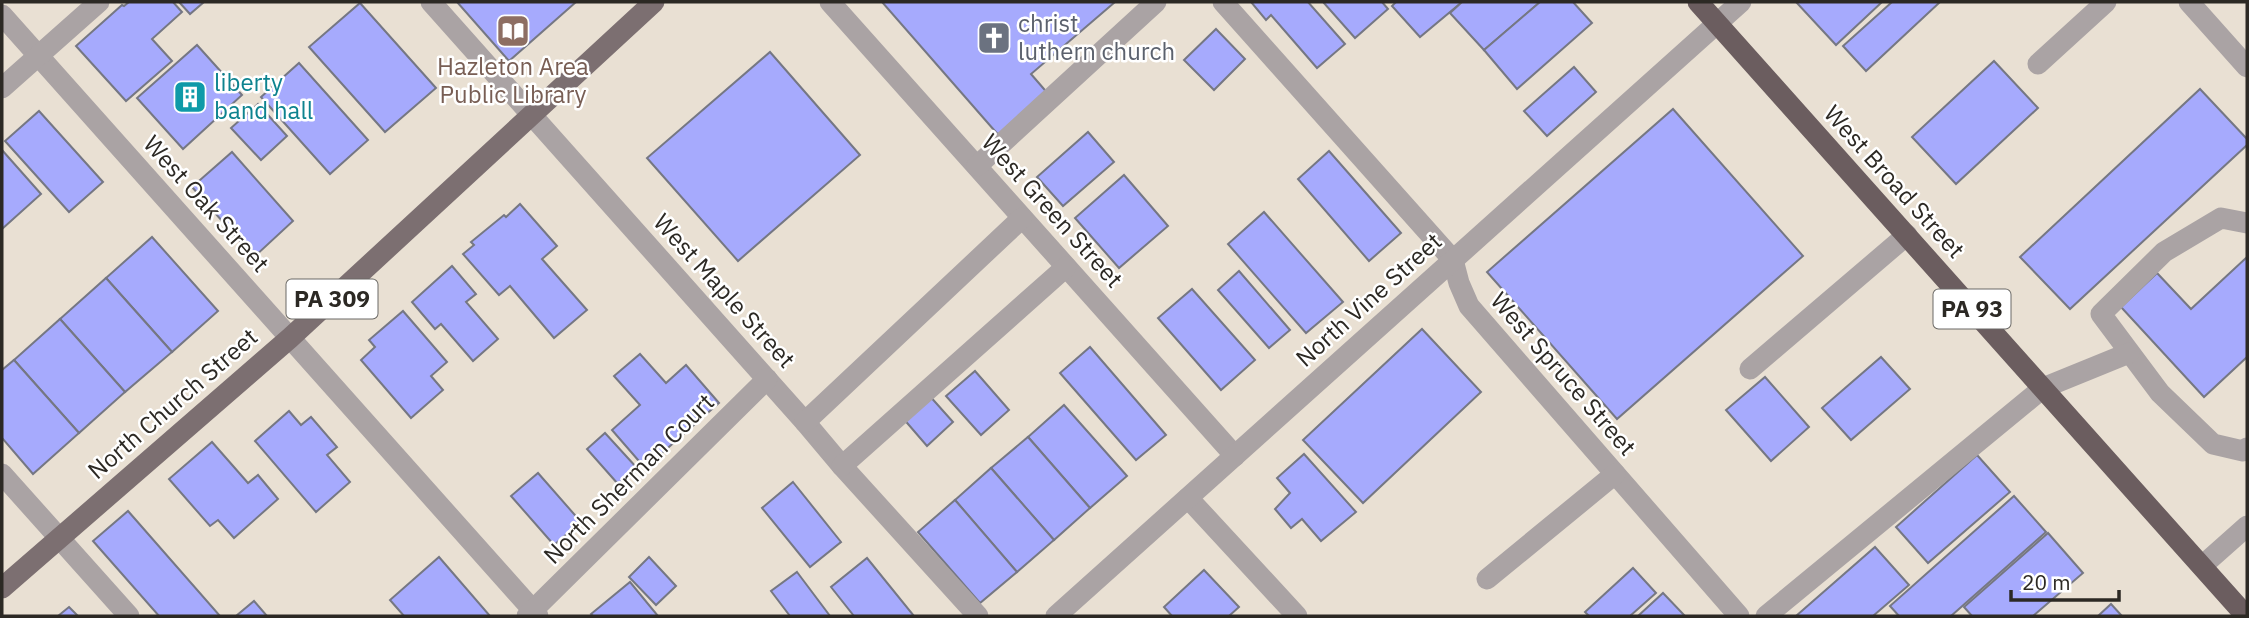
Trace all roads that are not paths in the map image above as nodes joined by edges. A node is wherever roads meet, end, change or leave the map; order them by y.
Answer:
1 (99, 2) edge
2 (431, 2) edge
3 (654, 2) edge
4 (830, 2) edge
5 (1156, 2) edge
6 (1223, 2) edge
7 (1698, 2) edge
8 (1741, 2) edge
9 (2106, 2) edge
10 (2189, 2) edge
11 (2, 15) edge
12 (1717, 23) junction
13 (38, 56) junction
14 (2038, 64) dead end
15 (2247, 67) edge
16 (2, 88) edge
17 (532, 116) junction
18 (977, 166) junction
19 (1022, 218) junction
20 (2247, 223) edge
21 (1907, 235) junction
22 (1453, 260) junction
23 (1066, 267) junction
24 (290, 338) junction
25 (2129, 353) junction
26 (1750, 369) dead end
27 (767, 379) junction
28 (2043, 388) junction
29 (805, 422) junction
30 (2247, 448) edge
31 (1235, 456) junction
32 (842, 466) junction
33 (2, 474) edge
34 (1615, 474) junction
35 (1188, 498) junction
36 (2247, 526) edge
37 (59, 538) junction
38 (2202, 566) junction
39 (1487, 579) dead end
40 (2, 588) edge
41 (533, 614) edge
42 (129, 616) edge
43 (978, 616) edge
44 (1056, 616) edge
45 (1297, 616) edge
46 (1739, 616) edge
47 (1766, 616) edge
48 (2246, 616) edge

1 - 13 street
2 - 17 street, West Maple Street
3 - 17 main road, North Church Street / PA 309
4 - 18 street, West Green Street
5 - 18 street
6 - 22 street, West Spruce Street
7 - 12 highway, West Broad Street / PA 93
8 - 12 street, North Vine Street
9 - 14 street
10 - 15 street
11 - 13 street, West Oak Street
12 - 21 highway, West Broad Street / PA 93
12 - 22 street, North Vine Street
13 - 16 street
13 - 24 street, West Oak Street
17 - 24 main road, North Church Street / PA 309
17 - 27 street, West Maple Street
18 - 19 street, West Green Street
19 - 23 street, West Green Street
19 - 29 street
20 - 25 street
21 - 26 street
21 - 28 highway, West Broad Street / PA 93
22 - 31 street, North Vine Street
22 - 34 street, West Spruce Street
23 - 31 street, West Green Street
23 - 32 street
24 - 37 main road, North Church Street / PA 309
24 - 41 street, West Oak Street
25 - 28 street
25 - 30 street
27 - 29 street, West Maple Street
27 - 41 street, North Sherman Court
28 - 38 highway, West Broad Street / PA 93
28 - 47 street
29 - 32 street, West Maple Street
31 - 35 street, North Vine Street
32 - 43 street, West Maple Street
33 - 37 street
34 - 39 street
34 - 46 street, West Spruce Street
35 - 44 street, North Vine Street
35 - 45 street
36 - 38 street
37 - 40 main road, North Church Street / PA 309
37 - 42 street
38 - 48 highway, West Broad Street / PA 93

